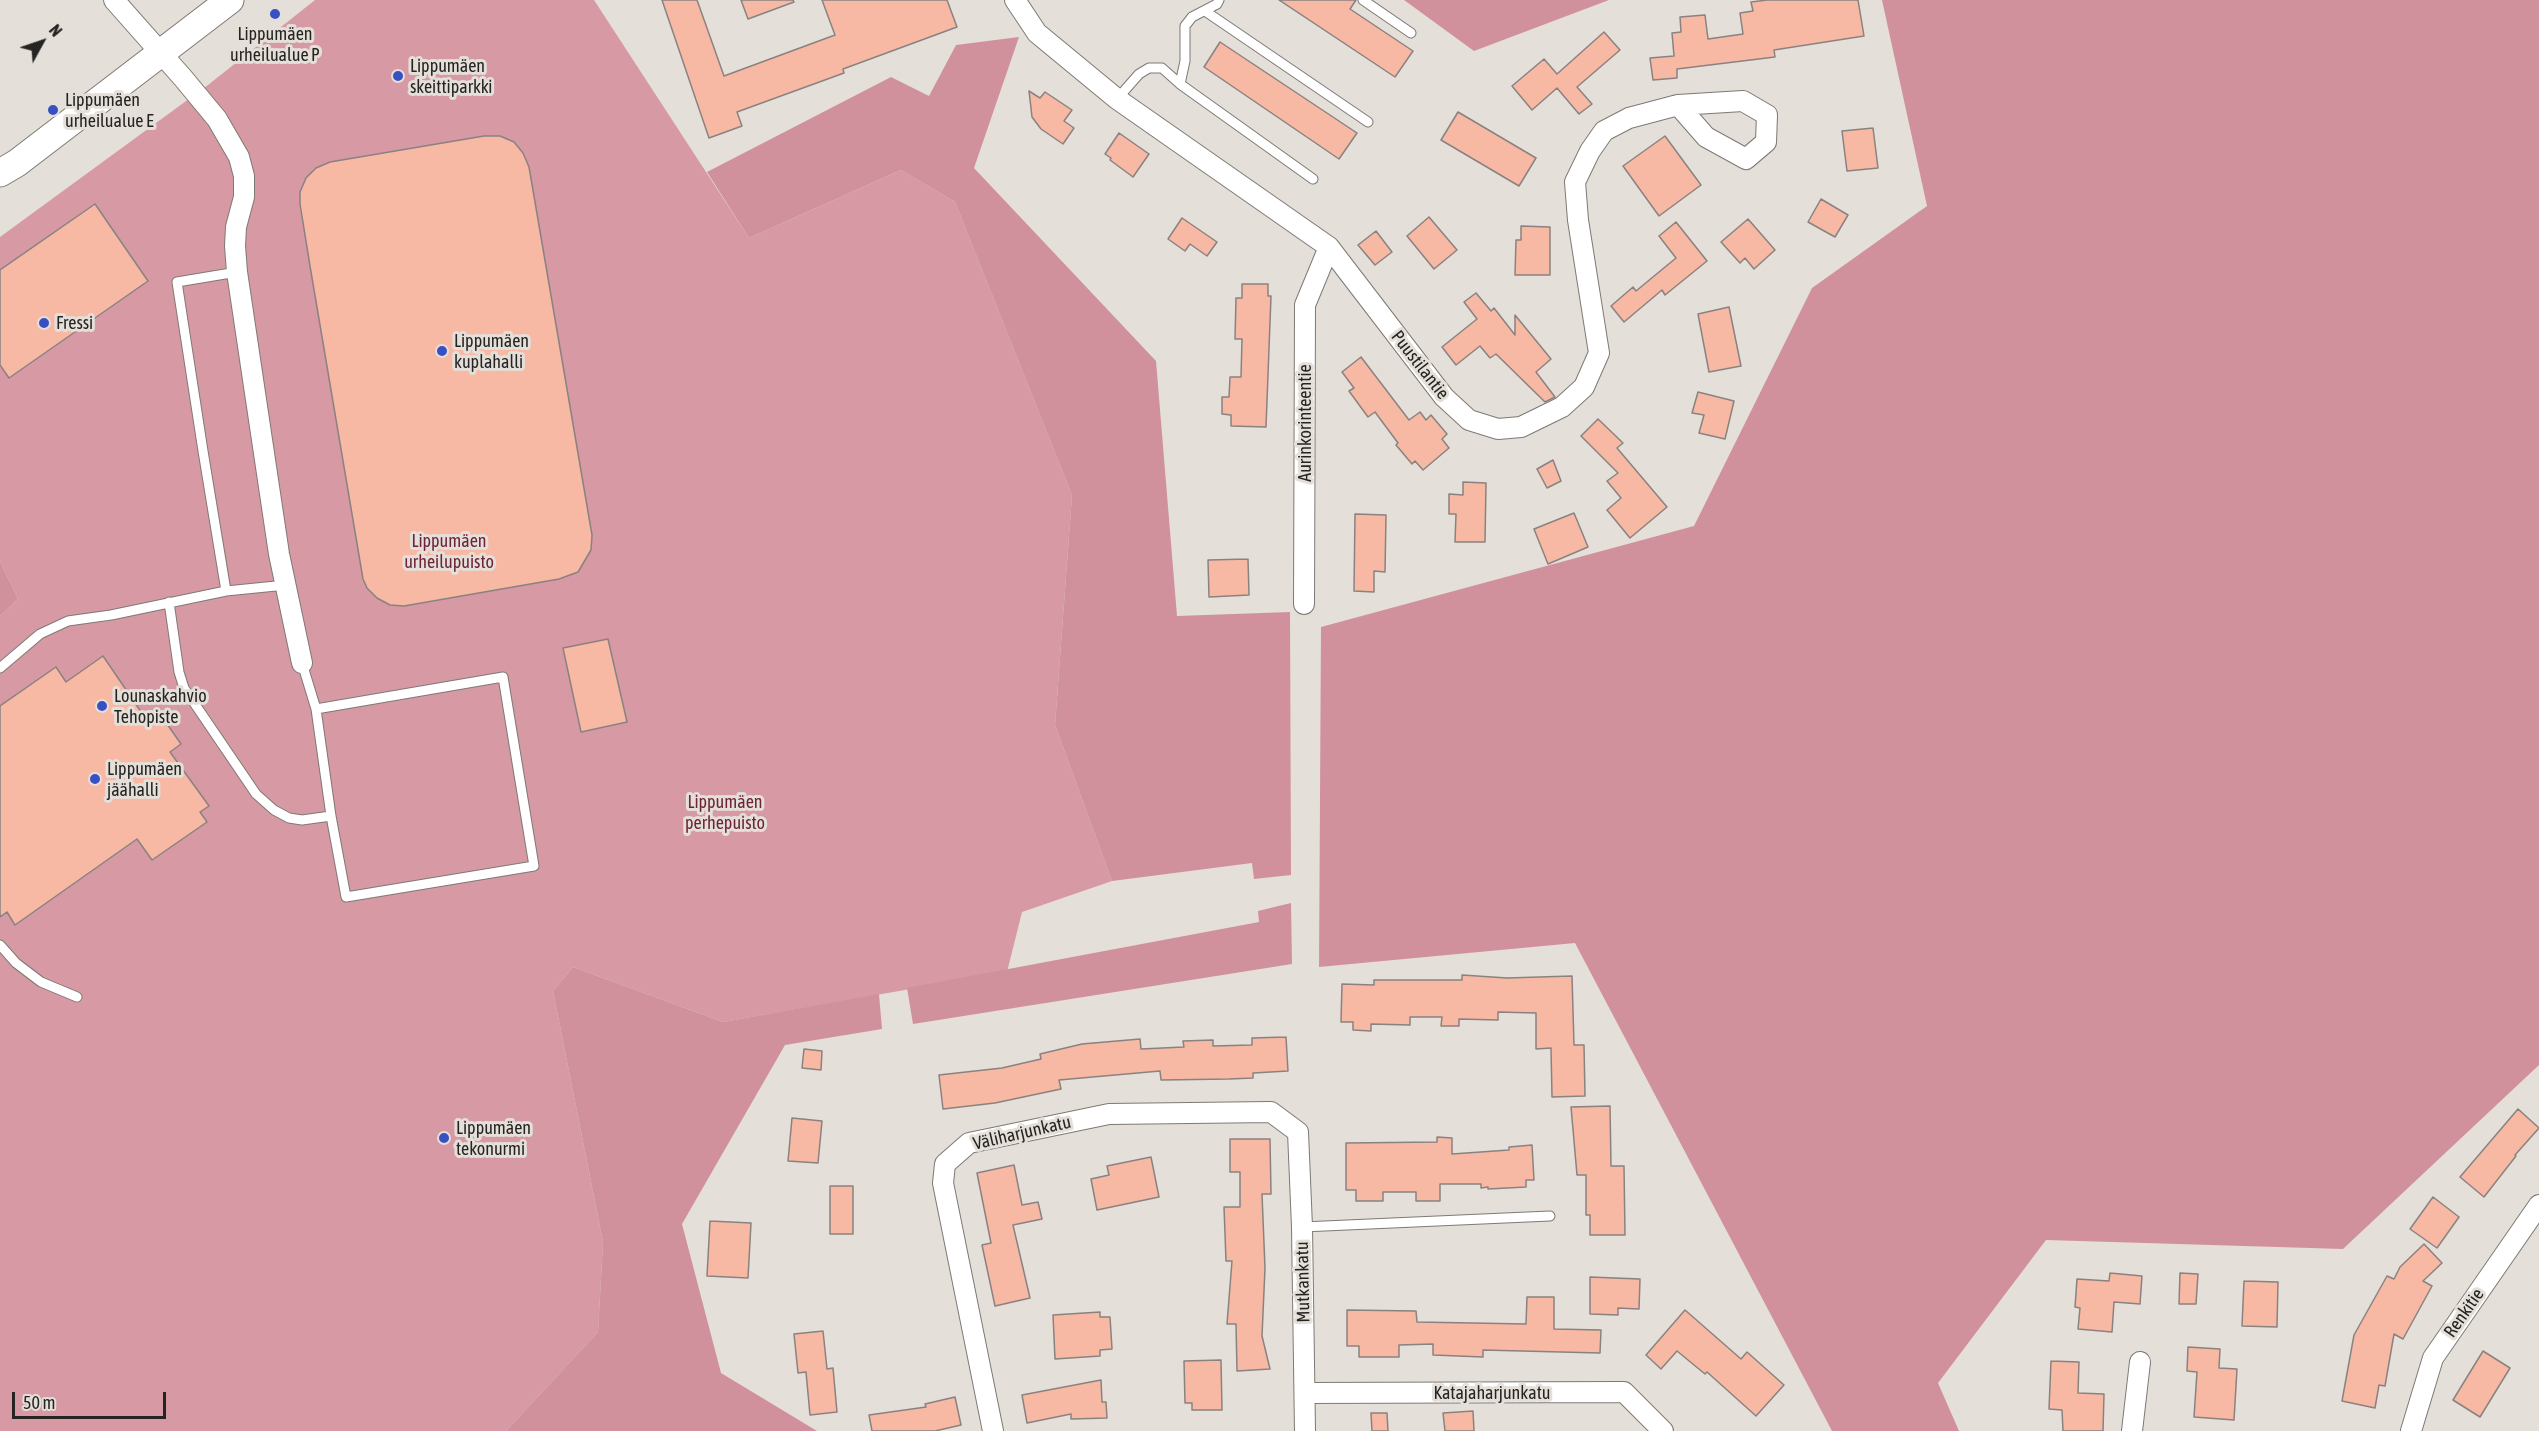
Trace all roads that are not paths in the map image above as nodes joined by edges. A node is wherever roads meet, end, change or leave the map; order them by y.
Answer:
1 (114, 0) edge
2 (230, 0) edge
3 (1015, 0) edge
4 (1219, 0) edge
5 (1363, 0) edge
6 (1205, 11) junction
7 (1411, 33) dead end
8 (160, 52) junction
9 (1180, 84) junction
10 (1117, 99) junction
11 (1678, 105) dead end
12 (1368, 122) dead end
13 (0, 173) edge
14 (1313, 179) dead end
15 (1329, 247) junction
16 (237, 272) junction
17 (286, 585) junction
18 (226, 591) junction
19 (169, 602) junction
20 (1304, 604) dead end
21 (302, 663) joint
22 (0, 668) edge
23 (316, 709) junction
24 (331, 816) junction
25 (0, 945) edge
26 (77, 997) dead end
27 (1298, 1132) joint
28 (2539, 1206) edge
29 (1550, 1216) dead end
30 (1302, 1227) junction
31 (2140, 1362) dead end
32 (1306, 1393) junction
33 (993, 1431) edge
34 (1305, 1431) edge
35 (1662, 1431) edge
36 (2132, 1431) edge
37 (2411, 1431) edge

1 - 8 street
2 - 8 main road
3 - 10 street, Puustilantie
4 - 6 lane
5 - 7 lane
6 - 9 lane
6 - 12 lane
8 - 13 main road
8 - 16 street
9 - 10 lane
9 - 14 lane
10 - 15 street, Puustilantie
11 - 15 street, Puustilantie
15 - 20 street, Aurinkorinteentie
16 - 17 street
16 - 18 lane
17 - 18 lane
17 - 21 street
18 - 19 lane
19 - 22 lane
19 - 24 lane
21 - 23 lane
23 - 24 lane
23 - 24 lane
25 - 26 lane
27 - 30 street, Mutkankatu
27 - 33 street, Väliharjunkatu
28 - 37 street, Renkitie
29 - 30 lane
30 - 32 street, Mutkankatu
31 - 36 street
32 - 34 street, Mutkankatu
32 - 35 street, Katajaharjunkatu

